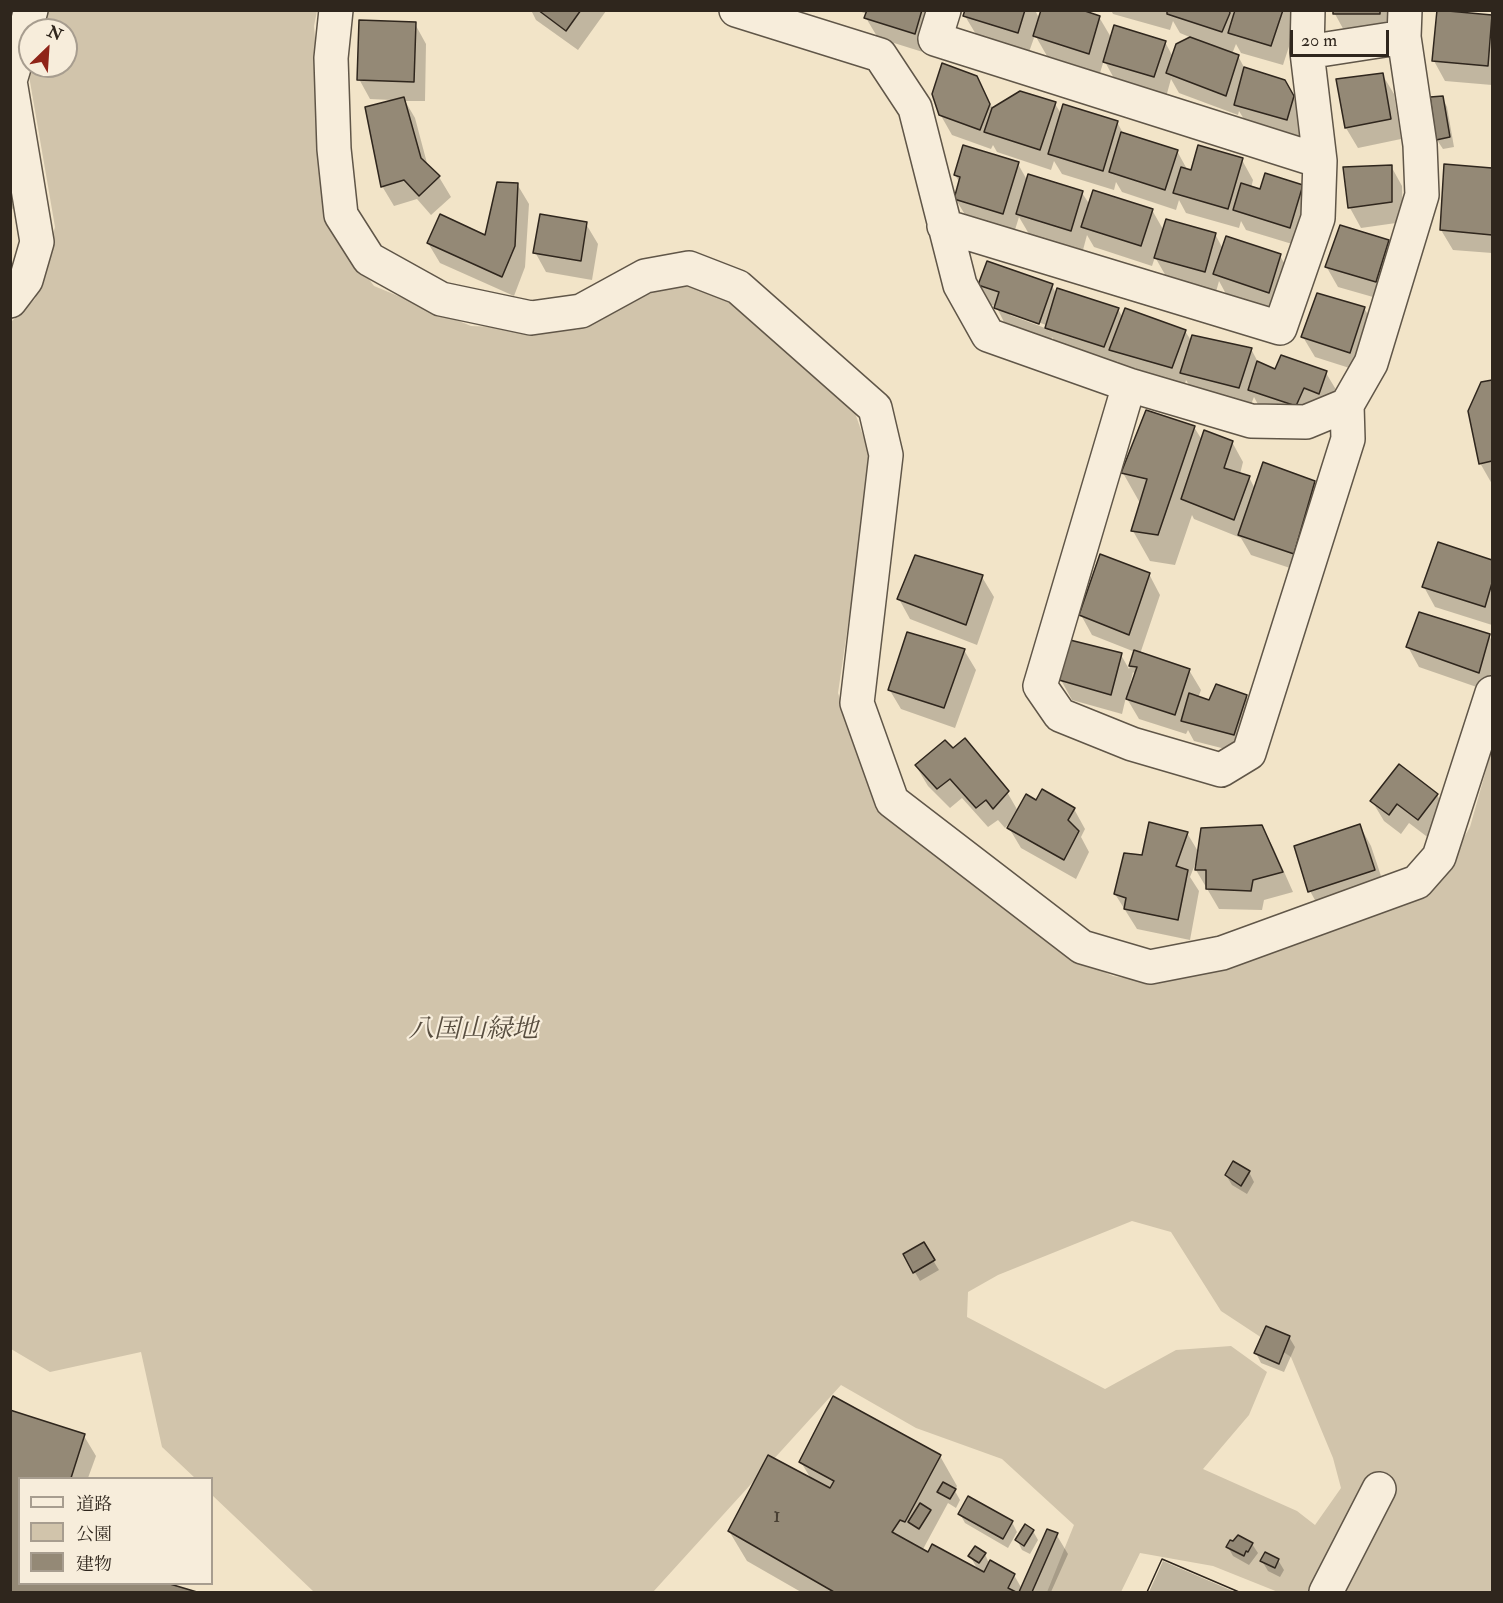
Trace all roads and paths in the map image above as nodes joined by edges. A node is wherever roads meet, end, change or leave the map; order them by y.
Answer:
1 (31, 10) edge
2 (336, 10) edge
3 (736, 10) edge
4 (944, 10) edge
5 (1308, 10) edge
6 (1404, 24) edge
7 (1308, 52) junction
8 (10, 81) edge
9 (1320, 161) junction
10 (944, 226) junction
11 (10, 301) edge
12 (1129, 385) junction
13 (1347, 405) junction
14 (1492, 693) edge
15 (1379, 1489) dead end
16 (1326, 1593) edge

1 - 8 street
2 - 14 street
3 - 10 street
4 - 9 street
5 - 7 street
6 - 7 street
6 - 13 street
7 - 9 street
8 - 11 street
9 - 10 street
10 - 12 street
12 - 13 street
12 - 13 street
15 - 16 street

